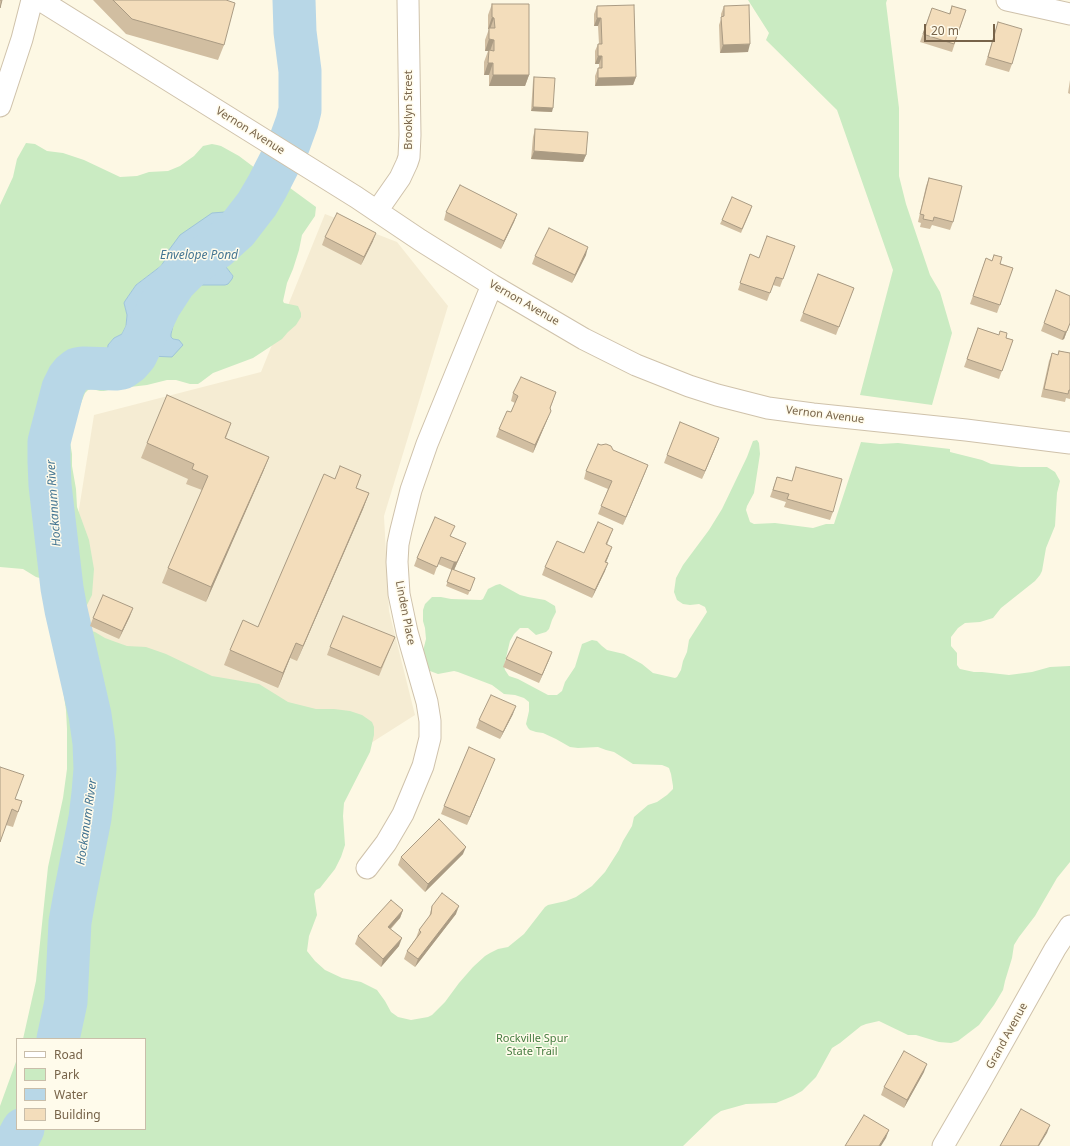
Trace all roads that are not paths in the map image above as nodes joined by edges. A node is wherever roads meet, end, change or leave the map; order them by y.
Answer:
1 (32, 0) edge
2 (40, 0) edge
3 (408, 0) edge
4 (1007, 0) edge
5 (1070, 14) edge
6 (0, 106) edge
7 (377, 211) junction
8 (492, 285) junction
9 (1070, 443) edge
10 (367, 868) dead end
11 (1070, 926) edge
12 (943, 1146) edge

1 - 6 street
2 - 7 street, Vernon Avenue
3 - 7 street, Brooklyn Street
4 - 5 street
7 - 8 street, Vernon Avenue
8 - 9 street, Vernon Avenue
8 - 10 street, Linden Place
11 - 12 street, Grand Avenue

